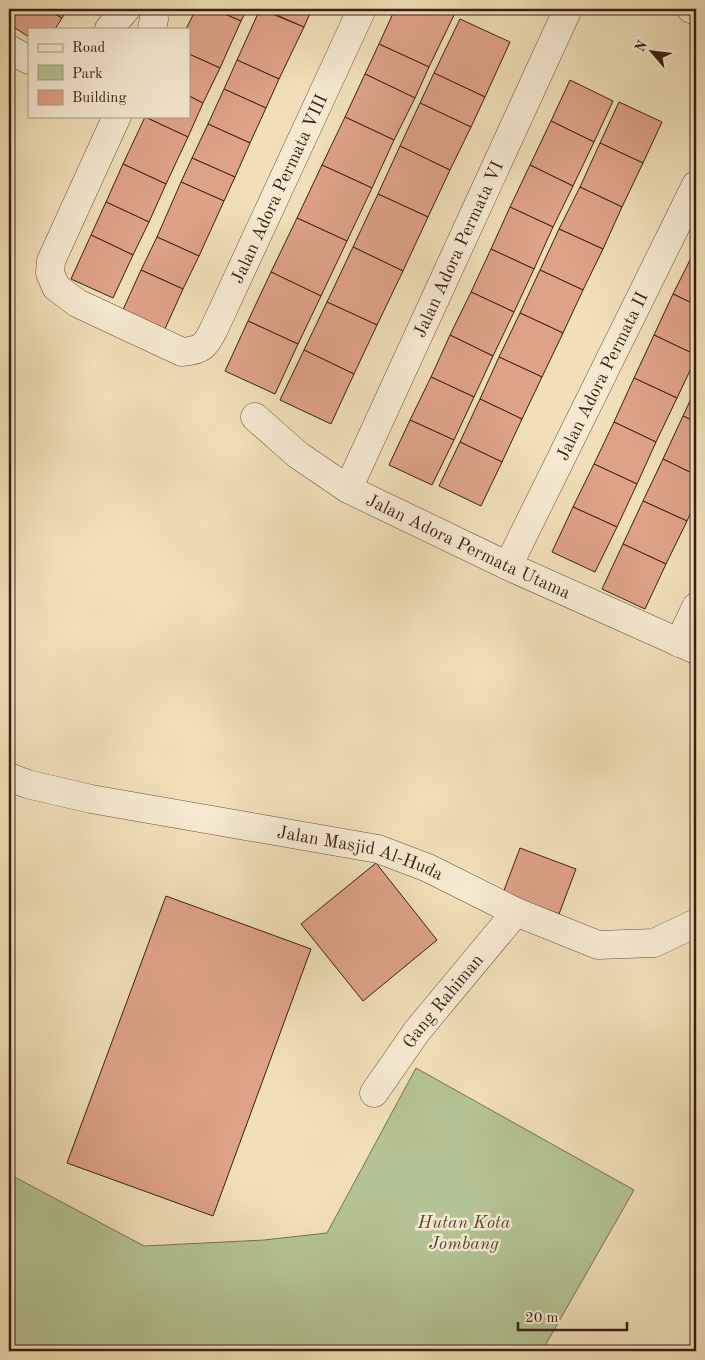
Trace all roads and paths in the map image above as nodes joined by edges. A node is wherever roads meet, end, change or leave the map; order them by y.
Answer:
1 (126, 9) edge
2 (153, 9) edge
3 (362, 9) edge
4 (568, 9) edge
5 (691, 9) edge
6 (696, 11) edge
7 (110, 28) edge
8 (152, 28) edge
9 (9, 49) edge
10 (28, 59) edge
11 (116, 118) edge
12 (696, 185) edge
13 (255, 417) dead end
14 (348, 489) junction
15 (508, 566) junction
16 (696, 607) edge
17 (688, 646) edge
18 (9, 777) edge
19 (516, 912) junction
20 (696, 924) edge
21 (374, 1093) dead end

1 - 7 street
2 - 8 street
3 - 11 street, Jalan Adora Permata VIII
4 - 14 street, Jalan Adora Permata VI
5 - 6 street
9 - 10 street
12 - 15 street, Jalan Adora Permata II
13 - 14 street, Jalan Adora Permata Utama
14 - 15 street, Jalan Adora Permata Utama
15 - 17 street, Jalan Adora Permata Utama
16 - 17 street
18 - 19 street, Jalan Masjid Al-Huda
19 - 20 street, Jalan Masjid Al-Huda
19 - 21 street, Gang Rahiman

